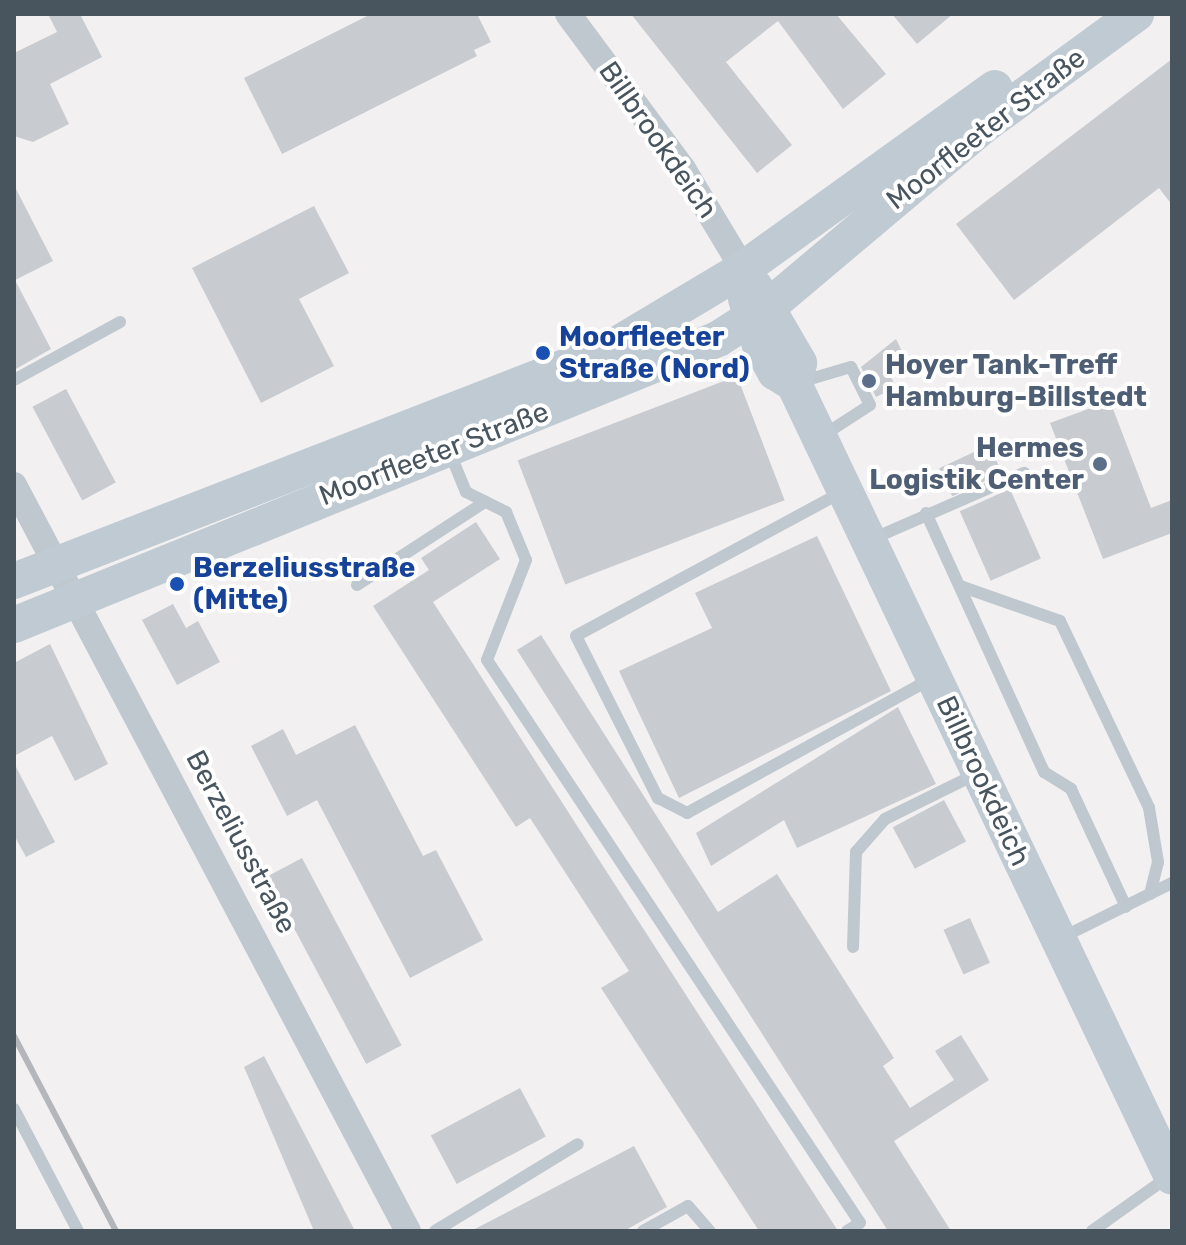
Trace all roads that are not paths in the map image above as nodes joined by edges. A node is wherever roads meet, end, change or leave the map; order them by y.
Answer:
1 (568, 14) edge
2 (1097, 14) edge
3 (1136, 14) edge
4 (743, 269) junction
5 (758, 314) junction
6 (120, 322) dead end
7 (14, 380) edge
8 (794, 384) junction
9 (819, 438) junction
10 (448, 450) junction
11 (1024, 473) dead end
12 (14, 485) edge
13 (845, 491) junction
14 (485, 502) junction
15 (926, 513) junction
16 (869, 540) junction
17 (55, 563) junction
18 (14, 581) edge
19 (357, 585) dead end
20 (960, 586) junction
21 (75, 602) junction
22 (14, 625) edge
23 (934, 678) junction
24 (979, 773) junction
25 (1172, 883) edge
26 (1150, 894) junction
27 (1126, 907) junction
28 (1059, 940) junction
29 (853, 947) dead end
30 (14, 1109) edge
31 (578, 1144) dead end
32 (1172, 1176) edge
33 (78, 1231) edge
34 (408, 1231) edge
35 (435, 1231) edge
36 (643, 1231) edge
37 (710, 1231) edge
38 (847, 1231) edge
39 (1092, 1231) edge

1 - 4 street, Billbrookdeich
2 - 4 main road, Moorfleeter Straße
3 - 5 main road, Moorfleeter Straße
4 - 5 main road, Billbrookdeich
4 - 17 main road, Moorfleeter Straße
5 - 8 main road, Billbrookdeich
5 - 10 main road, Moorfleeter Straße
6 - 7 lane
8 - 9 main road, Billbrookdeich
8 - 9 lane
9 - 13 main road, Billbrookdeich
10 - 14 lane
10 - 21 main road, Moorfleeter Straße
11 - 15 lane
12 - 17 street, Berzeliusstraße
13 - 16 main road, Billbrookdeich
13 - 23 lane
14 - 19 lane
14 - 38 lane
15 - 16 lane
15 - 20 lane
16 - 23 main road, Billbrookdeich
17 - 18 main road, Moorfleeter Straße
17 - 21 street, Berzeliusstraße
20 - 26 lane
20 - 27 lane
21 - 22 main road, Moorfleeter Straße
21 - 34 street, Berzeliusstraße
23 - 24 main road, Billbrookdeich
24 - 28 main road, Billbrookdeich
24 - 29 lane
25 - 26 lane
26 - 27 lane
27 - 28 lane
28 - 32 main road, Billbrookdeich
30 - 33 lane
31 - 35 lane
32 - 39 lane
36 - 37 lane

